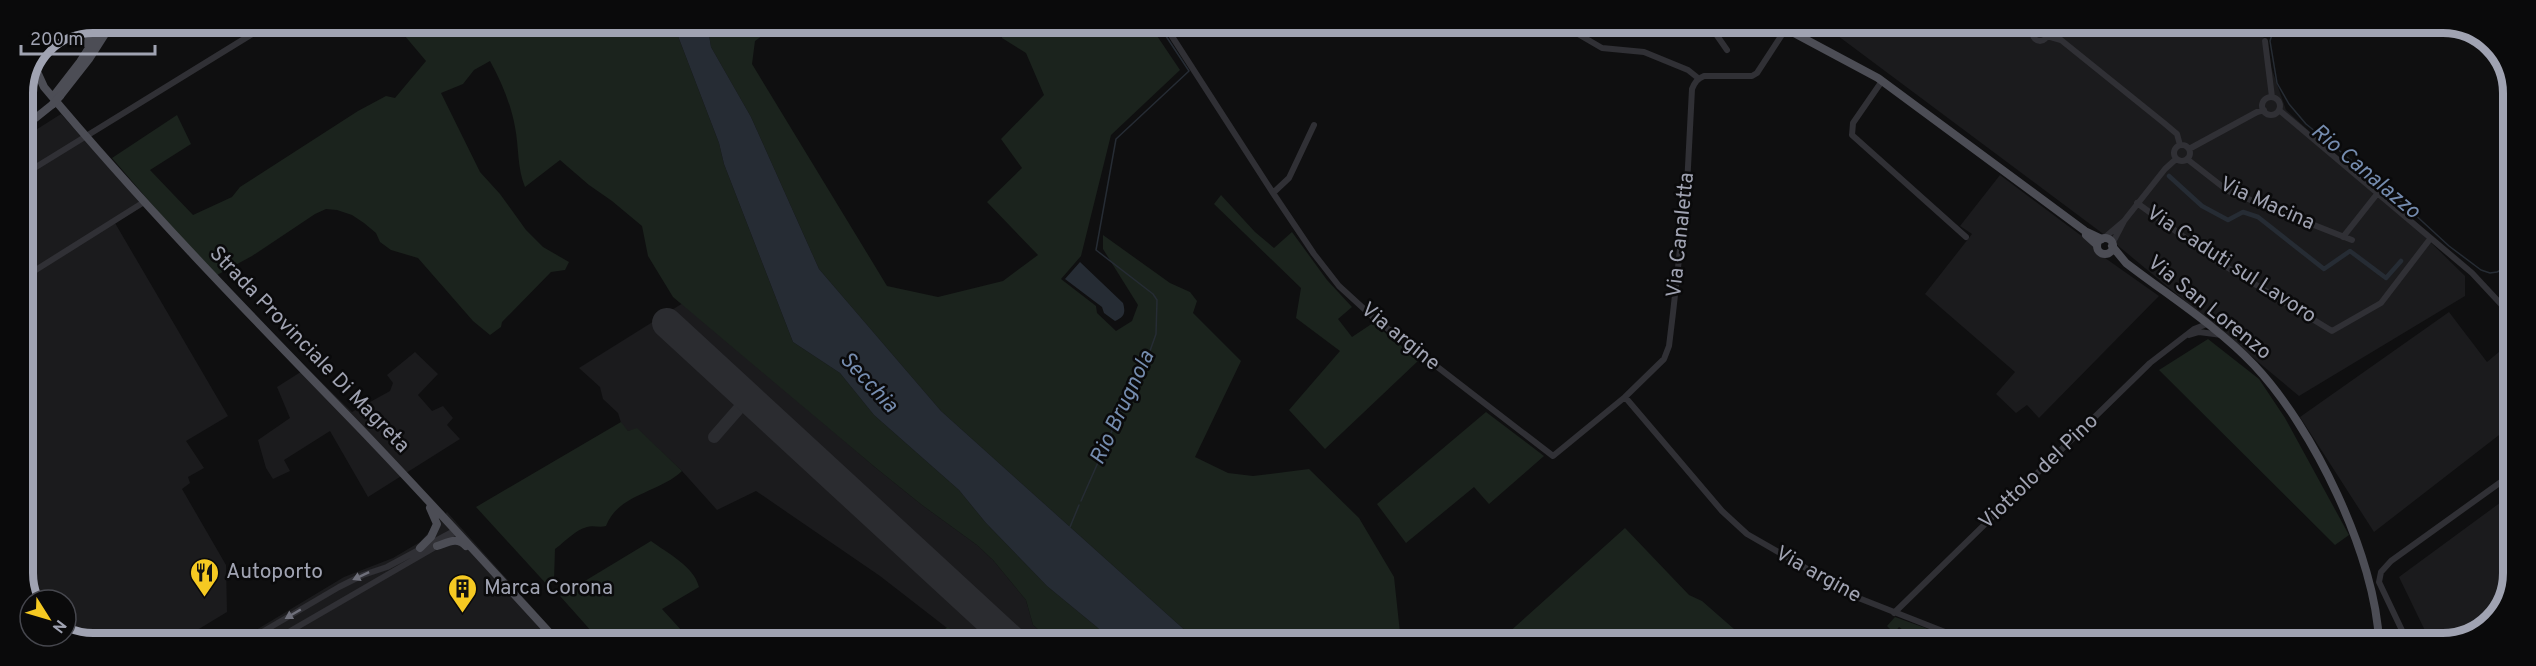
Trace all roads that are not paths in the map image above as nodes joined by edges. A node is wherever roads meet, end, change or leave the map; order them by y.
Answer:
1 (89, 33) edge
2 (98, 33) edge
3 (105, 33) edge
4 (253, 33) edge
5 (1170, 33) edge
6 (1576, 33) edge
7 (1715, 33) edge
8 (1781, 33) edge
9 (1797, 33) edge
10 (2047, 36) dead end
11 (2265, 41) dead end
12 (1726, 50) dead end
13 (80, 62) junction
14 (37, 72) edge
15 (1698, 78) junction
16 (39, 79) junction
17 (1882, 81) junction
18 (34, 82) edge
19 (58, 95) junction
20 (2272, 97) junction
21 (2264, 110) junction
22 (2279, 110) junction
23 (33, 119) edge
24 (1314, 125) dead end
25 (86, 137) junction
26 (2180, 145) junction
27 (2190, 149) junction
28 (2176, 159) junction
29 (2187, 159) junction
30 (33, 168) edge
31 (1273, 193) junction
32 (2377, 194) junction
33 (144, 202) junction
34 (2137, 203) junction
35 (2124, 221) junction
36 (1966, 237) dead end
37 (2343, 237) junction
38 (2430, 239) junction
39 (2352, 240) dead end
40 (2101, 241) junction
41 (2110, 248) junction
42 (33, 271) edge
43 (2503, 306) edge
44 (2194, 315) junction
45 (2207, 324) junction
46 (2196, 330) junction
47 (2222, 335) junction
48 (1625, 397) junction
49 (1553, 456) joint
50 (2503, 480) edge
51 (412, 483) junction
52 (456, 530) junction
53 (437, 546) junction
54 (420, 548) junction
55 (492, 568) junction
56 (339, 587) junction
57 (349, 597) junction
58 (1894, 613) junction
59 (261, 633) edge
60 (287, 633) edge
61 (550, 633) edge
62 (1947, 633) edge
63 (2377, 633) edge
64 (2403, 633) edge

1 - 13 main road
2 - 13 main road
3 - 19 main road
4 - 25 street
5 - 31 street, Via argine
6 - 15 street
7 - 12 street
8 - 15 street
9 - 17 main road
10 - 26 street
11 - 20 street
13 - 19 main road
14 - 16 main road, Strada Provinciale Di Magreta
15 - 48 street, Via Canaletta
16 - 18 street
16 - 25 main road, Strada Provinciale Di Magreta
17 - 36 street
17 - 40 main road
19 - 23 main road, bridge
20 - 21 street
20 - 22 street
21 - 22 street
21 - 27 street
22 - 32 street
24 - 31 street
25 - 30 street
25 - 33 main road, Strada Provinciale Di Magreta
26 - 27 street
26 - 28 street
27 - 29 street
28 - 29 street
28 - 34 street
29 - 37 street, Via Macina
31 - 49 street, Via argine
32 - 37 street
32 - 38 street
33 - 42 street
33 - 51 main road, Strada Provinciale Di Magreta
34 - 35 street
34 - 38 street, Via Caduti sul Lavoro
35 - 40 street
35 - 41 street
37 - 39 street, Via Macina
38 - 43 street
40 - 41 main road
40 - 41 main road
41 - 44 main road, Via San Lorenzo
44 - 45 main road, Via San Lorenzo
44 - 46 street
45 - 46 street, Viottolo del Pino
45 - 47 main road, Via San Lorenzo
46 - 47 street
46 - 58 street, Viottolo del Pino
47 - 63 main road, Via San Lorenzo
48 - 49 street, Via Canaletta
48 - 58 street, Via argine
50 - 64 street
51 - 52 main road, Strada Provinciale Di Magreta
51 - 54 main road
52 - 53 street
52 - 54 street
52 - 55 main road, Strada Provinciale Di Magreta
53 - 55 main road
53 - 57 street
54 -> 56 street
55 - 61 main road, Strada Provinciale Di Magreta
56 - 57 street
56 -> 59 street
57 - 60 street
58 - 62 street, Via argine

